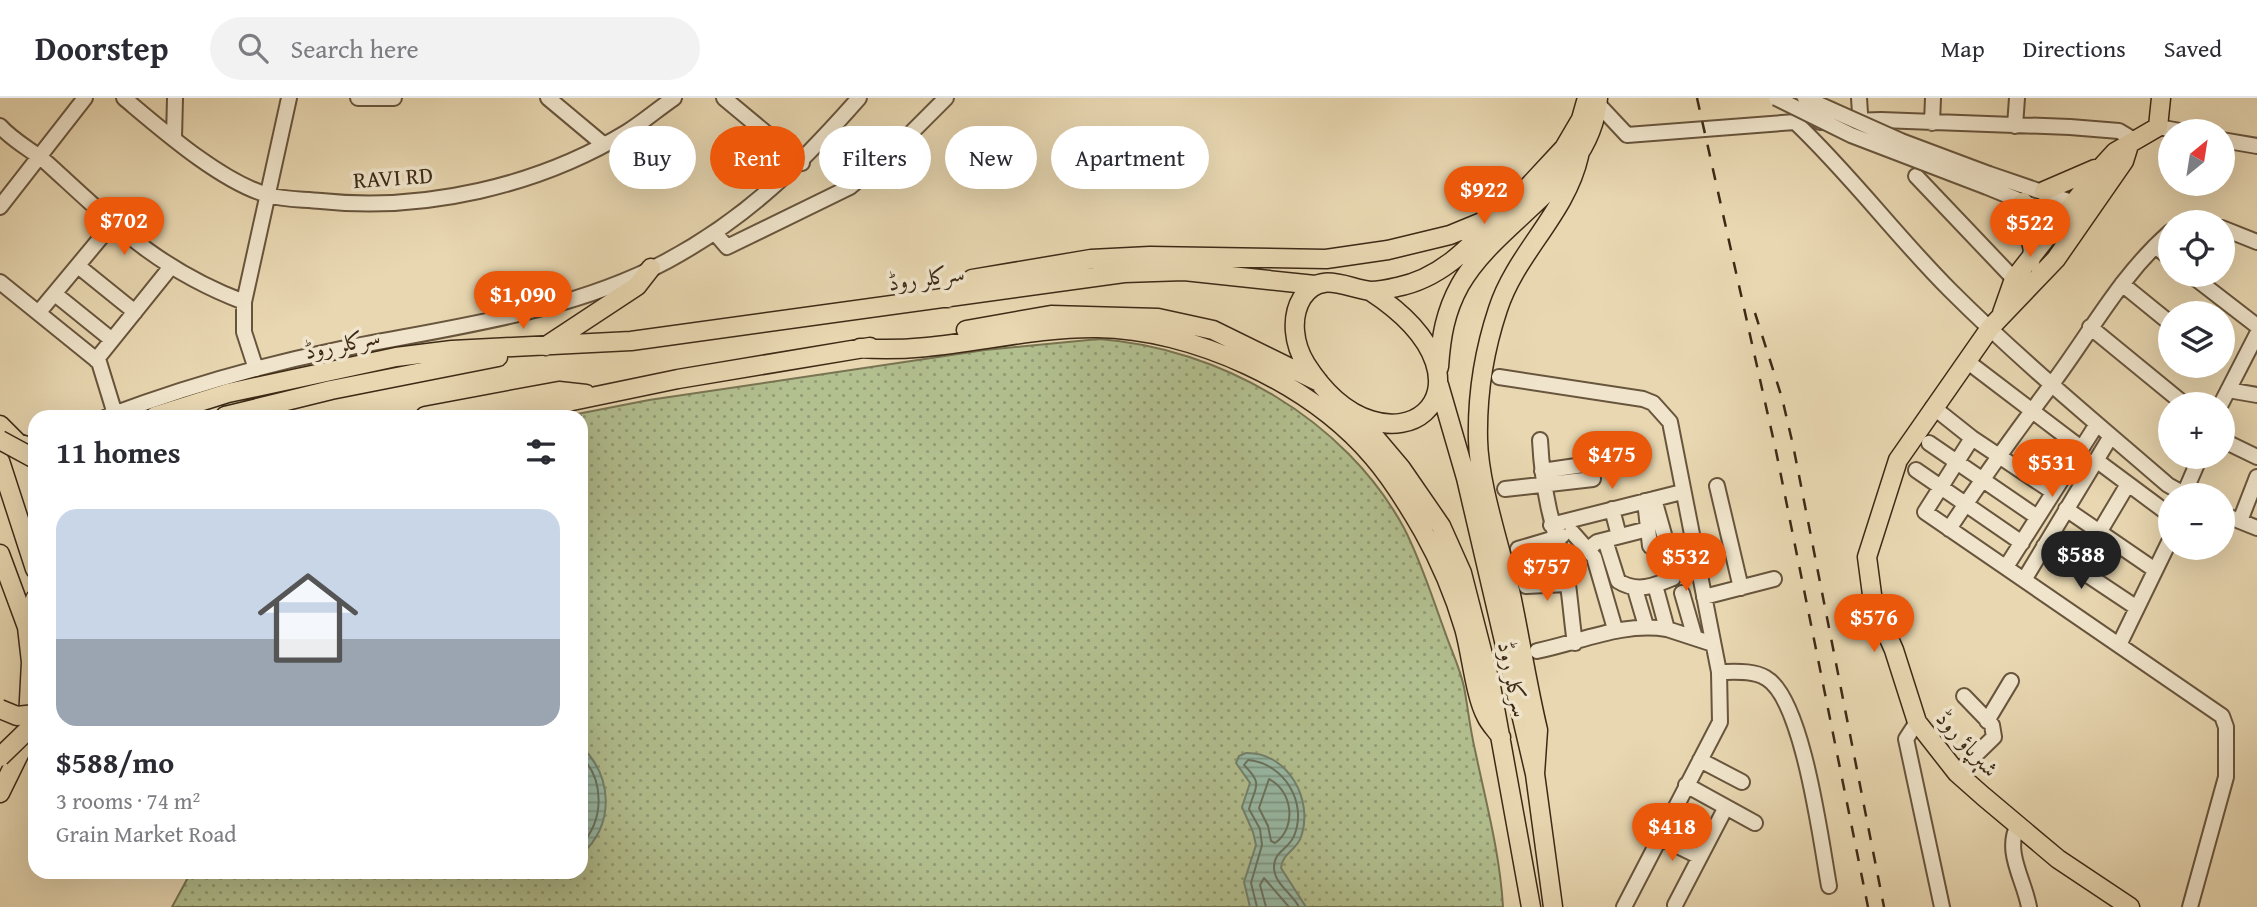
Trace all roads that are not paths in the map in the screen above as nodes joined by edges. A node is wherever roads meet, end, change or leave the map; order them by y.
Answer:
1 (85, 98) edge
2 (124, 98) edge
3 (175, 98) edge
4 (289, 98) edge
5 (358, 98) edge
6 (394, 98) edge
7 (548, 98) edge
8 (674, 98) edge
9 (724, 98) edge
10 (859, 98) edge
11 (946, 98) edge
12 (1776, 98) edge
13 (1805, 98) edge
14 (1933, 98) edge
15 (2017, 98) edge
16 (2161, 98) edge
17 (1594, 100) edge
18 (2159, 119) edge
19 (1795, 122) junction
20 (1931, 123) junction
21 (0, 126) edge
22 (758, 126) edge
23 (2015, 126) junction
24 (2158, 127) edge
25 (174, 138) junction
26 (2235, 142) edge
27 (2132, 143) junction
28 (603, 144) junction
29 (2257, 146) edge
30 (39, 156) junction
31 (1578, 156) junction
32 (805, 160) edge
33 (2104, 164) junction
34 (1916, 176) dead end
35 (1988, 180) junction
36 (770, 189) edge
37 (2044, 191) junction
38 (268, 195) junction
39 (2023, 202) junction
40 (1, 204) edge
41 (2082, 206) junction
42 (1501, 214) junction
43 (2071, 222) junction
44 (113, 223) junction
45 (715, 233) junction
46 (2235, 233) edge
47 (2257, 242) edge
48 (2158, 243) edge
49 (2155, 246) junction
50 (2158, 248) edge
51 (2031, 262) junction
52 (78, 266) junction
53 (170, 268) junction
54 (652, 268) junction
55 (2014, 279) junction
56 (0, 282) edge
57 (2122, 284) junction
58 (1315, 285) junction
59 (2207, 287) edge
60 (1370, 290) junction
61 (55, 293) junction
62 (946, 299) junction
63 (244, 302) junction
64 (39, 312) junction
65 (135, 312) junction
66 (2003, 313) junction
67 (2158, 313) edge
68 (2257, 326) edge
69 (2090, 327) junction
70 (1990, 328) junction
71 (112, 341) junction
72 (2255, 342) edge
73 (394, 348) junction
74 (544, 348) junction
75 (860, 348) junction
76 (96, 360) junction
77 (1968, 362) junction
78 (256, 369) junction
79 (1499, 377) dead end
80 (1439, 378) junction
81 (2228, 378) edge
82 (1319, 382) junction
83 (2231, 383) junction
84 (2052, 385) junction
85 (2169, 392) edge
86 (2227, 392) edge
87 (600, 395) junction
88 (2257, 396) edge
89 (1933, 407) junction
90 (110, 410) edge
91 (124, 410) edge
92 (174, 410) edge
93 (249, 410) edge
94 (457, 410) edge
95 (529, 410) edge
96 (2031, 410) junction
97 (1353, 411) junction
98 (2097, 424) junction
99 (0, 425) edge
100 (2111, 436) junction
101 (1972, 438) junction
102 (0, 440) edge
103 (1541, 440) dead end
104 (1929, 443) dead end
105 (2235, 446) edge
106 (28, 447) edge
107 (28, 448) edge
108 (2081, 448) junction
109 (28, 452) edge
110 (1997, 455) junction
111 (2257, 457) edge
112 (0, 459) edge
113 (2096, 460) junction
114 (1957, 462) junction
115 (1590, 464) dead end
116 (1916, 470) dead end
117 (2257, 477) edge
118 (1543, 479) junction
119 (1593, 479) dead end
120 (1983, 480) junction
121 (2166, 483) edge
122 (2128, 484) junction
123 (1717, 486) dead end
124 (1941, 486) junction
125 (1506, 489) dead end
126 (1682, 492) junction
127 (2053, 492) junction
128 (1649, 500) junction
129 (1966, 503) junction
130 (2158, 506) edge
131 (1612, 509) junction
132 (2066, 509) junction
133 (1591, 515) junction
134 (2037, 517) junction
135 (2235, 519) edge
136 (2240, 521) junction
137 (1949, 528) junction
138 (2257, 528) edge
139 (1648, 529) junction
140 (1553, 532) junction
141 (1572, 532) junction
142 (2100, 532) junction
143 (1612, 538) junction
144 (2022, 542) junction
145 (1650, 546) dead end
146 (2044, 546) junction
147 (28, 547) edge
148 (1518, 549) dead end
149 (1588, 550) junction
150 (0, 554) edge
151 (2160, 560) edge
152 (2006, 567) junction
153 (2078, 568) junction
154 (1699, 569) junction
155 (2155, 570) junction
156 (1673, 578) junction
157 (1774, 579) dead end
158 (2024, 580) junction
159 (1566, 584) junction
160 (1655, 585) junction
161 (1526, 586) dead end
162 (1741, 588) junction
163 (1634, 589) junction
164 (1682, 593) dead end
165 (1704, 597) junction
166 (2137, 608) junction
167 (28, 624) edge
168 (1646, 626) junction
169 (27, 627) junction
170 (1615, 629) junction
171 (1667, 629) junction
172 (28, 636) edge
173 (1695, 638) junction
174 (1575, 643) junction
175 (1713, 644) junction
176 (2119, 645) junction
177 (1537, 651) dead end
178 (1719, 672) junction
179 (2011, 681) dead end
180 (1964, 696) dead end
181 (0, 709) edge
182 (28, 715) edge
183 (28, 719) edge
184 (1987, 721) junction
185 (1917, 722) junction
186 (28, 730) edge
187 (1501, 737) junction
188 (0, 757) edge
189 (1700, 760) junction
190 (1957, 773) junction
191 (1535, 774) junction
192 (1742, 782) dead end
193 (1686, 785) junction
194 (0, 793) edge
195 (1726, 807) junction
196 (1755, 822) dead end
197 (2018, 825) junction
198 (1659, 837) junction
199 (1700, 857) junction
200 (1829, 886) dead end
201 (1675, 905) edge
202 (1531, 907) edge
203 (1553, 907) edge
204 (1624, 907) edge
205 (1942, 907) edge
206 (2029, 907) edge
207 (2130, 907) edge
208 (2190, 907) edge

1 - 30 street
2 - 25 street, RAVI RD
3 - 25 street
4 - 38 street
5 - 6 street
7 - 28 street
8 - 28 street, RAVI RD
9 - 22 street
10 - 32 street
11 - 45 street
12 - 35 street, bridge
13 - 35 street, bridge
14 - 20 street
15 - 23 street
16 - 18 main road
17 - 19 street
17 - 31 main road
17 - 42 main road
19 - 20 street
19 - 70 street
20 - 23 street
21 - 30 street
23 - 27 street
24 - 27 main road
25 - 38 street, RAVI RD
26 - 29 street
27 - 33 main road
27 - 41 main road
28 - 38 street, RAVI RD
30 - 40 street
30 - 44 street
31 - 80 main road
31 - 191 main road
33 - 37 main road
33 - 41 main road
34 - 55 street
35 - 37 street
35 - 39 street
36 - 45 street
37 - 41 street
38 - 63 street
39 - 43 street
39 - 51 main road
41 - 43 main road
42 - 60 main road
42 - 62 main road
43 - 51 main road
43 - 66 main road, شېرپاؤ روڈ
44 - 52 street
44 - 53 street
45 - 54 street
46 - 47 street
48 - 49 street
49 - 50 street
49 - 57 street
51 - 55 main road
52 - 61 street
52 - 65 street
53 - 63 street
53 - 65 street
54 - 73 street
54 - 74 main road
55 - 66 main road
56 - 64 street
57 - 67 street
57 - 69 street
58 - 60 main road
58 - 62 main road, سرکلر روڈ
58 - 82 main road
59 - 68 street
60 - 80 main road
61 - 64 street
61 - 71 street
62 - 74 main road, سرکلر روڈ
63 - 78 street
64 - 76 street
65 - 71 street
66 - 70 main road, شېرپاؤ روڈ
69 - 84 street
69 - 85 street
70 - 77 main road, شېرپاؤ روڈ
70 - 84 street
71 - 76 street
72 - 83 street
73 - 74 main road, سرکلر روڈ
73 - 78 street
73 - 92 main road, سرکلر روڈ
74 - 93 main road, سرکلر روڈ
75 - 82 main road
75 - 87 main road
75 - 187 main road
76 - 90 street
77 - 89 main road, شېرپاؤ روڈ
77 - 96 street
78 - 91 street
79 - 126 street
80 - 97 main road
80 - 191 main road, سرکلر روڈ
81 - 83 street
82 - 97 main road
83 - 86 street
83 - 88 street
84 - 96 street
84 - 98 street
87 - 94 main road
87 - 95 main road
89 - 101 street
89 - 185 main road, شېرپاؤ روڈ
96 - 108 street
96 - 110 street
97 - 187 main road, سرکلر روڈ
98 - 100 street
98 - 108 street
99 - 106 main road
100 - 113 street
100 - 121 street
101 - 110 street
101 - 114 street
102 - 107 main road, bridge
103 - 118 street
104 - 114 street
105 - 111 street
108 - 127 street
109 - 112 main road
110 - 120 street
110 - 127 street
112 - 147 main road
113 - 122 street
113 - 132 street
114 - 120 street
114 - 124 street
115 - 118 street
116 - 124 street
117 - 136 street
118 - 119 street
118 - 125 street
118 - 140 street
120 - 129 street
120 - 134 street
122 - 130 street
122 - 142 street
123 - 162 street
124 - 129 street
124 - 137 street
126 - 128 street
126 - 154 street
127 - 134 street
128 - 131 street
128 - 139 street
128 - 156 street
129 - 137 street
129 - 144 street
131 - 133 street
131 - 143 street
132 - 142 street
132 - 146 street
133 - 140 street
133 - 141 street
134 - 144 street
135 - 136 street
136 - 138 street
137 - 152 street
139 - 143 street
139 - 145 street
140 - 141 street
140 - 148 street
140 - 159 street
141 - 149 street
142 - 153 street
142 - 155 street
143 - 149 street
143 - 163 street
144 - 152 street
146 - 153 street
146 - 158 street
149 - 170 street
150 - 169 main road
151 - 155 street
152 - 158 street
153 - 166 street
154 - 156 street
154 - 165 street
155 - 166 street
156 - 160 street
157 - 162 street
158 - 176 street
159 - 161 street
159 - 174 street
160 - 163 street
160 - 171 street
162 - 165 street
163 - 168 street
164 - 173 street
165 - 175 street
166 - 176 street
167 - 169 main road
168 - 170 street
168 - 171 street
169 - 172 main road
170 - 174 street
171 - 173 street
173 - 175 street
174 - 177 street
175 - 178 street
176 - 208 street
178 - 189 street
178 - 200 street
179 - 184 street
180 - 184 street
181 - 182 main road, bridge
183 - 194 main road
184 - 190 street
185 - 190 main road, شېرپاؤ روڈ
185 - 205 street
186 - 188 main road, bridge
187 - 202 main road, سرکلر روڈ
189 - 192 street
189 - 193 street
190 - 197 main road, شېرپاؤ روڈ
191 - 203 main road, سرکلر روڈ
193 - 195 street
193 - 198 street
195 - 196 street
195 - 199 street
197 - 206 street
197 - 207 main road, شېرپاؤ روڈ
198 - 199 street
198 - 204 street
199 - 201 street

